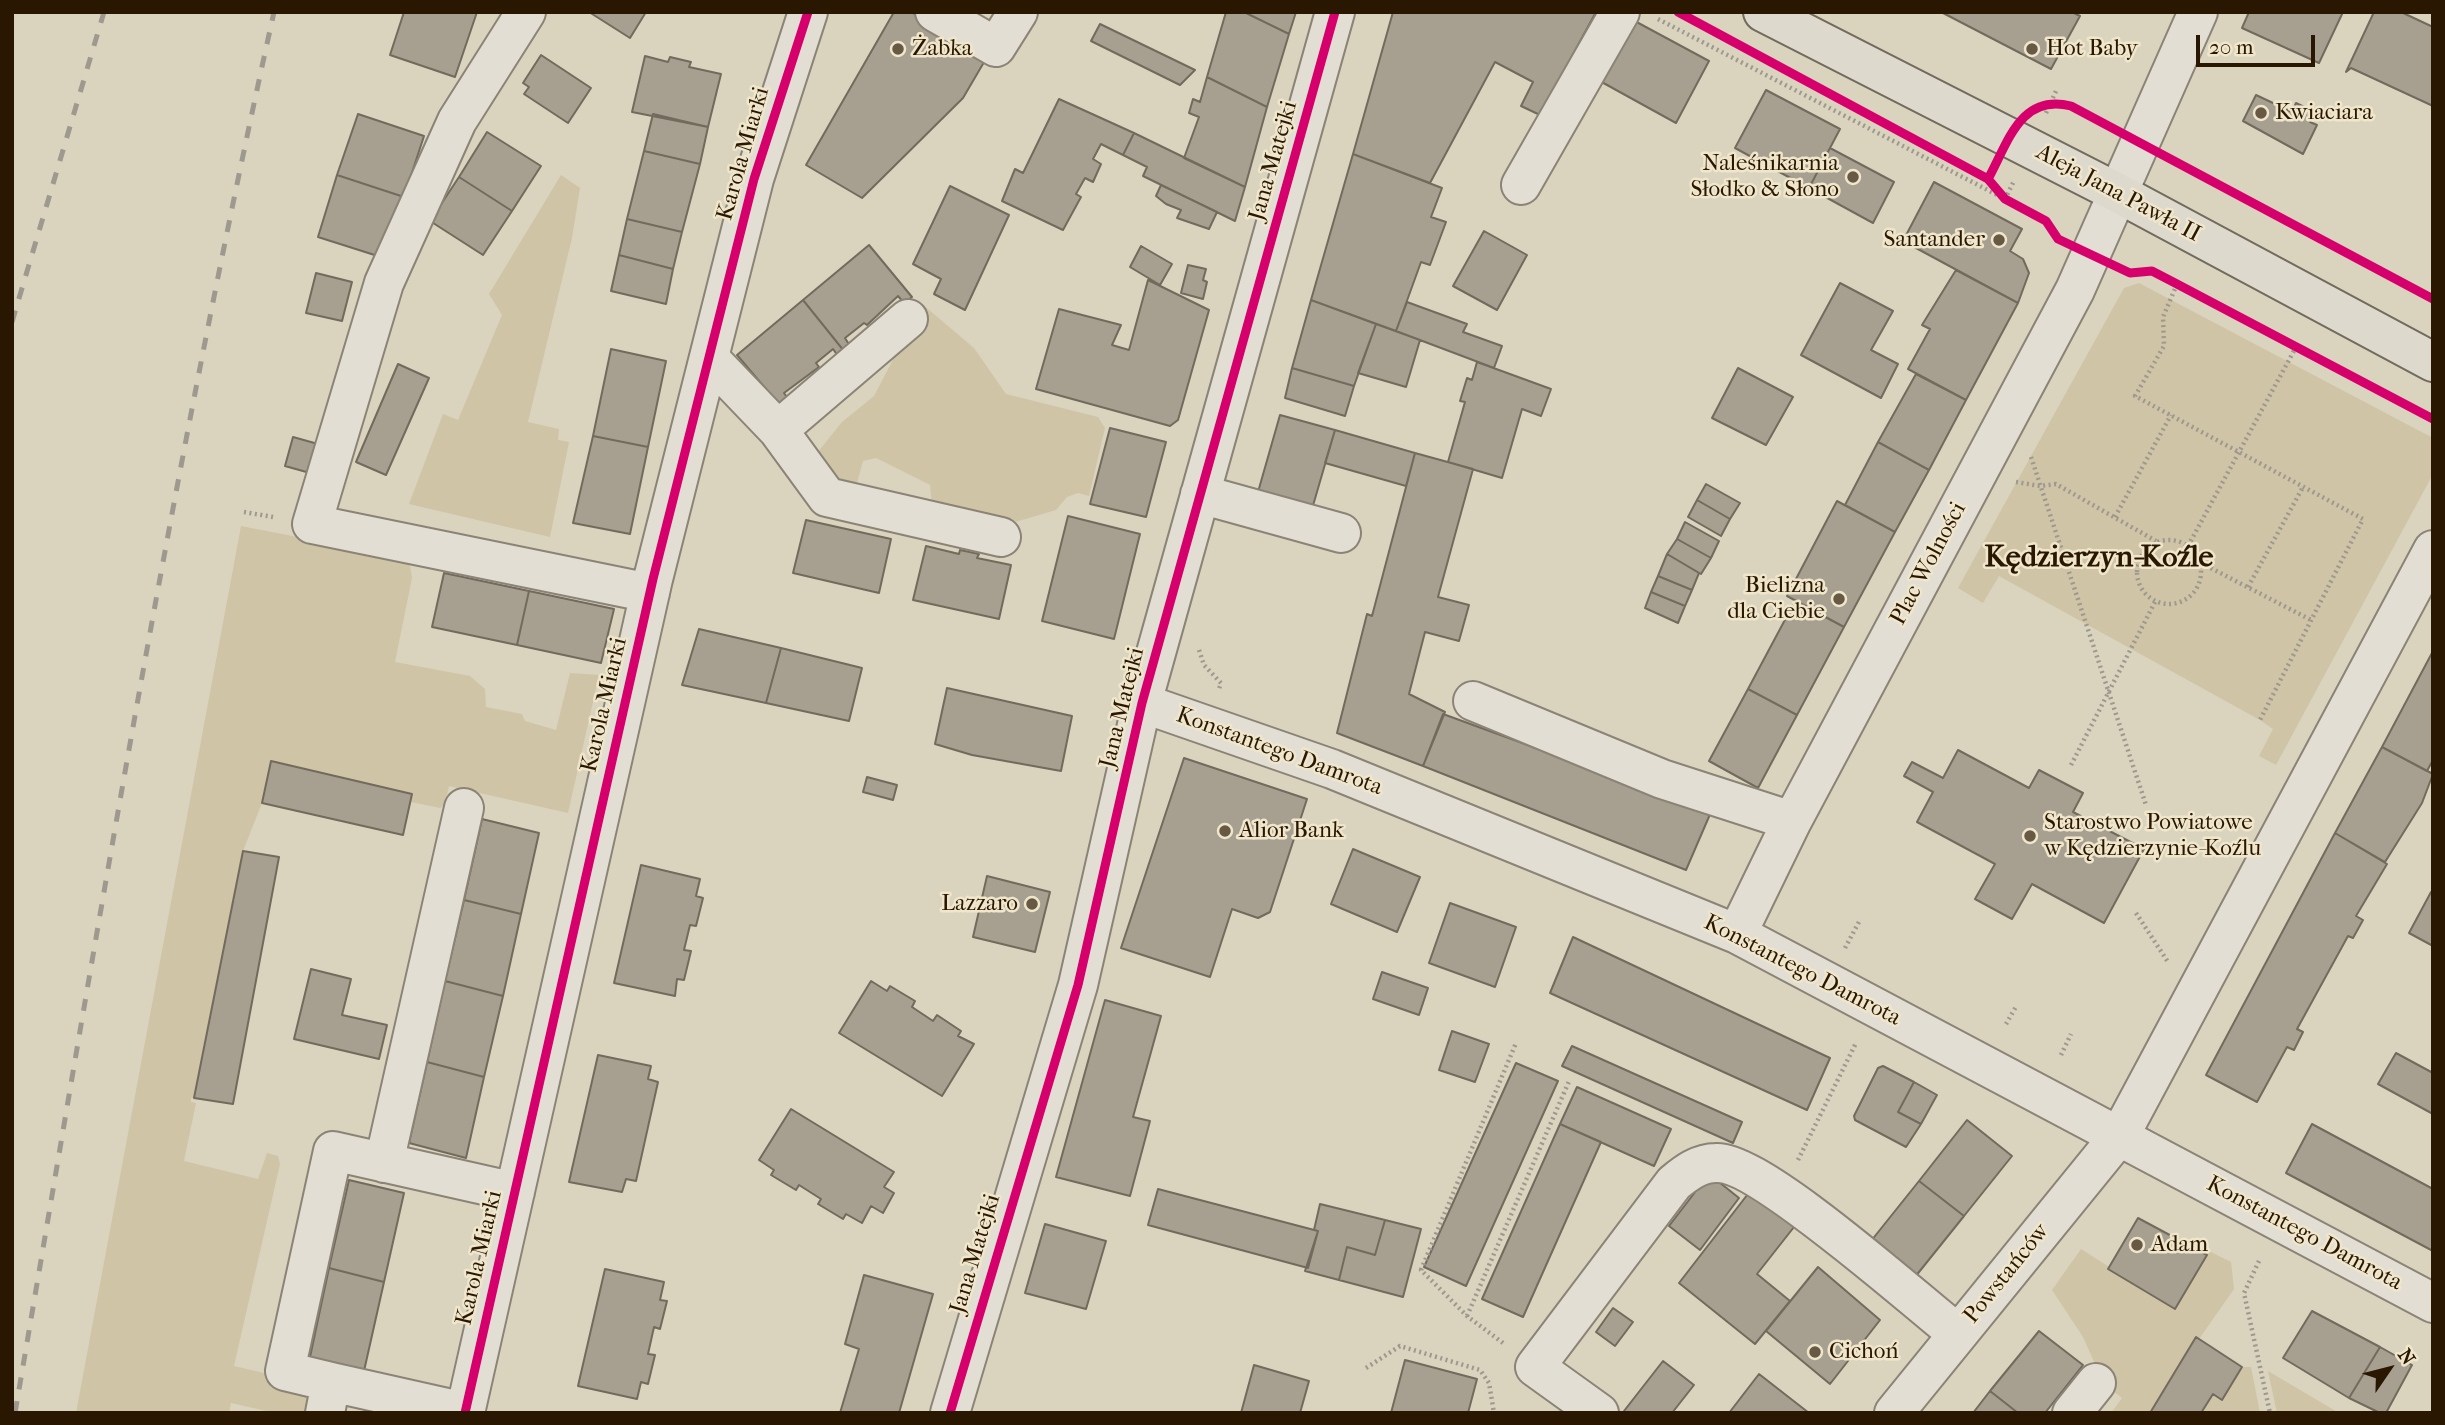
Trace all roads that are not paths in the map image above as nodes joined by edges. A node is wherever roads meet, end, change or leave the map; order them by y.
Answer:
1 (526, 12) edge
2 (808, 12) edge
3 (935, 12) edge
4 (1017, 12) edge
5 (1335, 12) edge
6 (1763, 12) edge
7 (2198, 12) edge
8 (1638, 15) edge
9 (1521, 185) dead end
10 (2116, 192) junction
11 (908, 319) dead end
12 (709, 358) junction
13 (2433, 362) edge
14 (778, 430) junction
15 (1200, 494) junction
16 (1341, 533) dead end
17 (1001, 537) dead end
18 (2433, 550) edge
19 (650, 593) junction
20 (1473, 701) dead end
21 (1142, 703) junction
22 (464, 808) dead end
23 (1792, 821) junction
24 (1737, 934) junction
25 (2120, 1135) junction
26 (384, 1163) junction
27 (515, 1192) junction
28 (2433, 1303) edge
29 (1958, 1334) junction
30 (2096, 1383) dead end
31 (328, 1397) edge
32 (465, 1412) edge
33 (950, 1413) edge
34 (1599, 1413) edge
35 (1894, 1413) edge
36 (2072, 1413) edge

1 - 19 street
2 - 12 street, Karola Miarki
3 - 4 street
5 - 15 street, Jana Matejki
6 - 10 main road, Aleja Jana Pawła II
7 - 10 street, Plac Wolności
8 - 9 street
10 - 13 main road, Aleja Jana Pawła II
10 - 23 street, Plac Wolności
11 - 14 street
12 - 14 street
12 - 19 street, Karola Miarki
14 - 17 street
15 - 16 street
15 - 21 street, Jana Matejki
18 - 25 street
19 - 27 street, Karola Miarki
20 - 23 street
21 - 24 street, Konstantego Damrota
21 - 33 street, Jana Matejki
22 - 26 street
23 - 24 street, Plac Wolności
24 - 25 street, Konstantego Damrota
25 - 28 street, Konstantego Damrota
25 - 29 street, Powstańców
26 - 27 street, Karola Miarki
26 - 31 street, Karola Miarki
27 - 32 street, Karola Miarki
29 - 34 street
29 - 35 street, Powstańców
30 - 36 street
31 - 32 street, Karola Miarki

